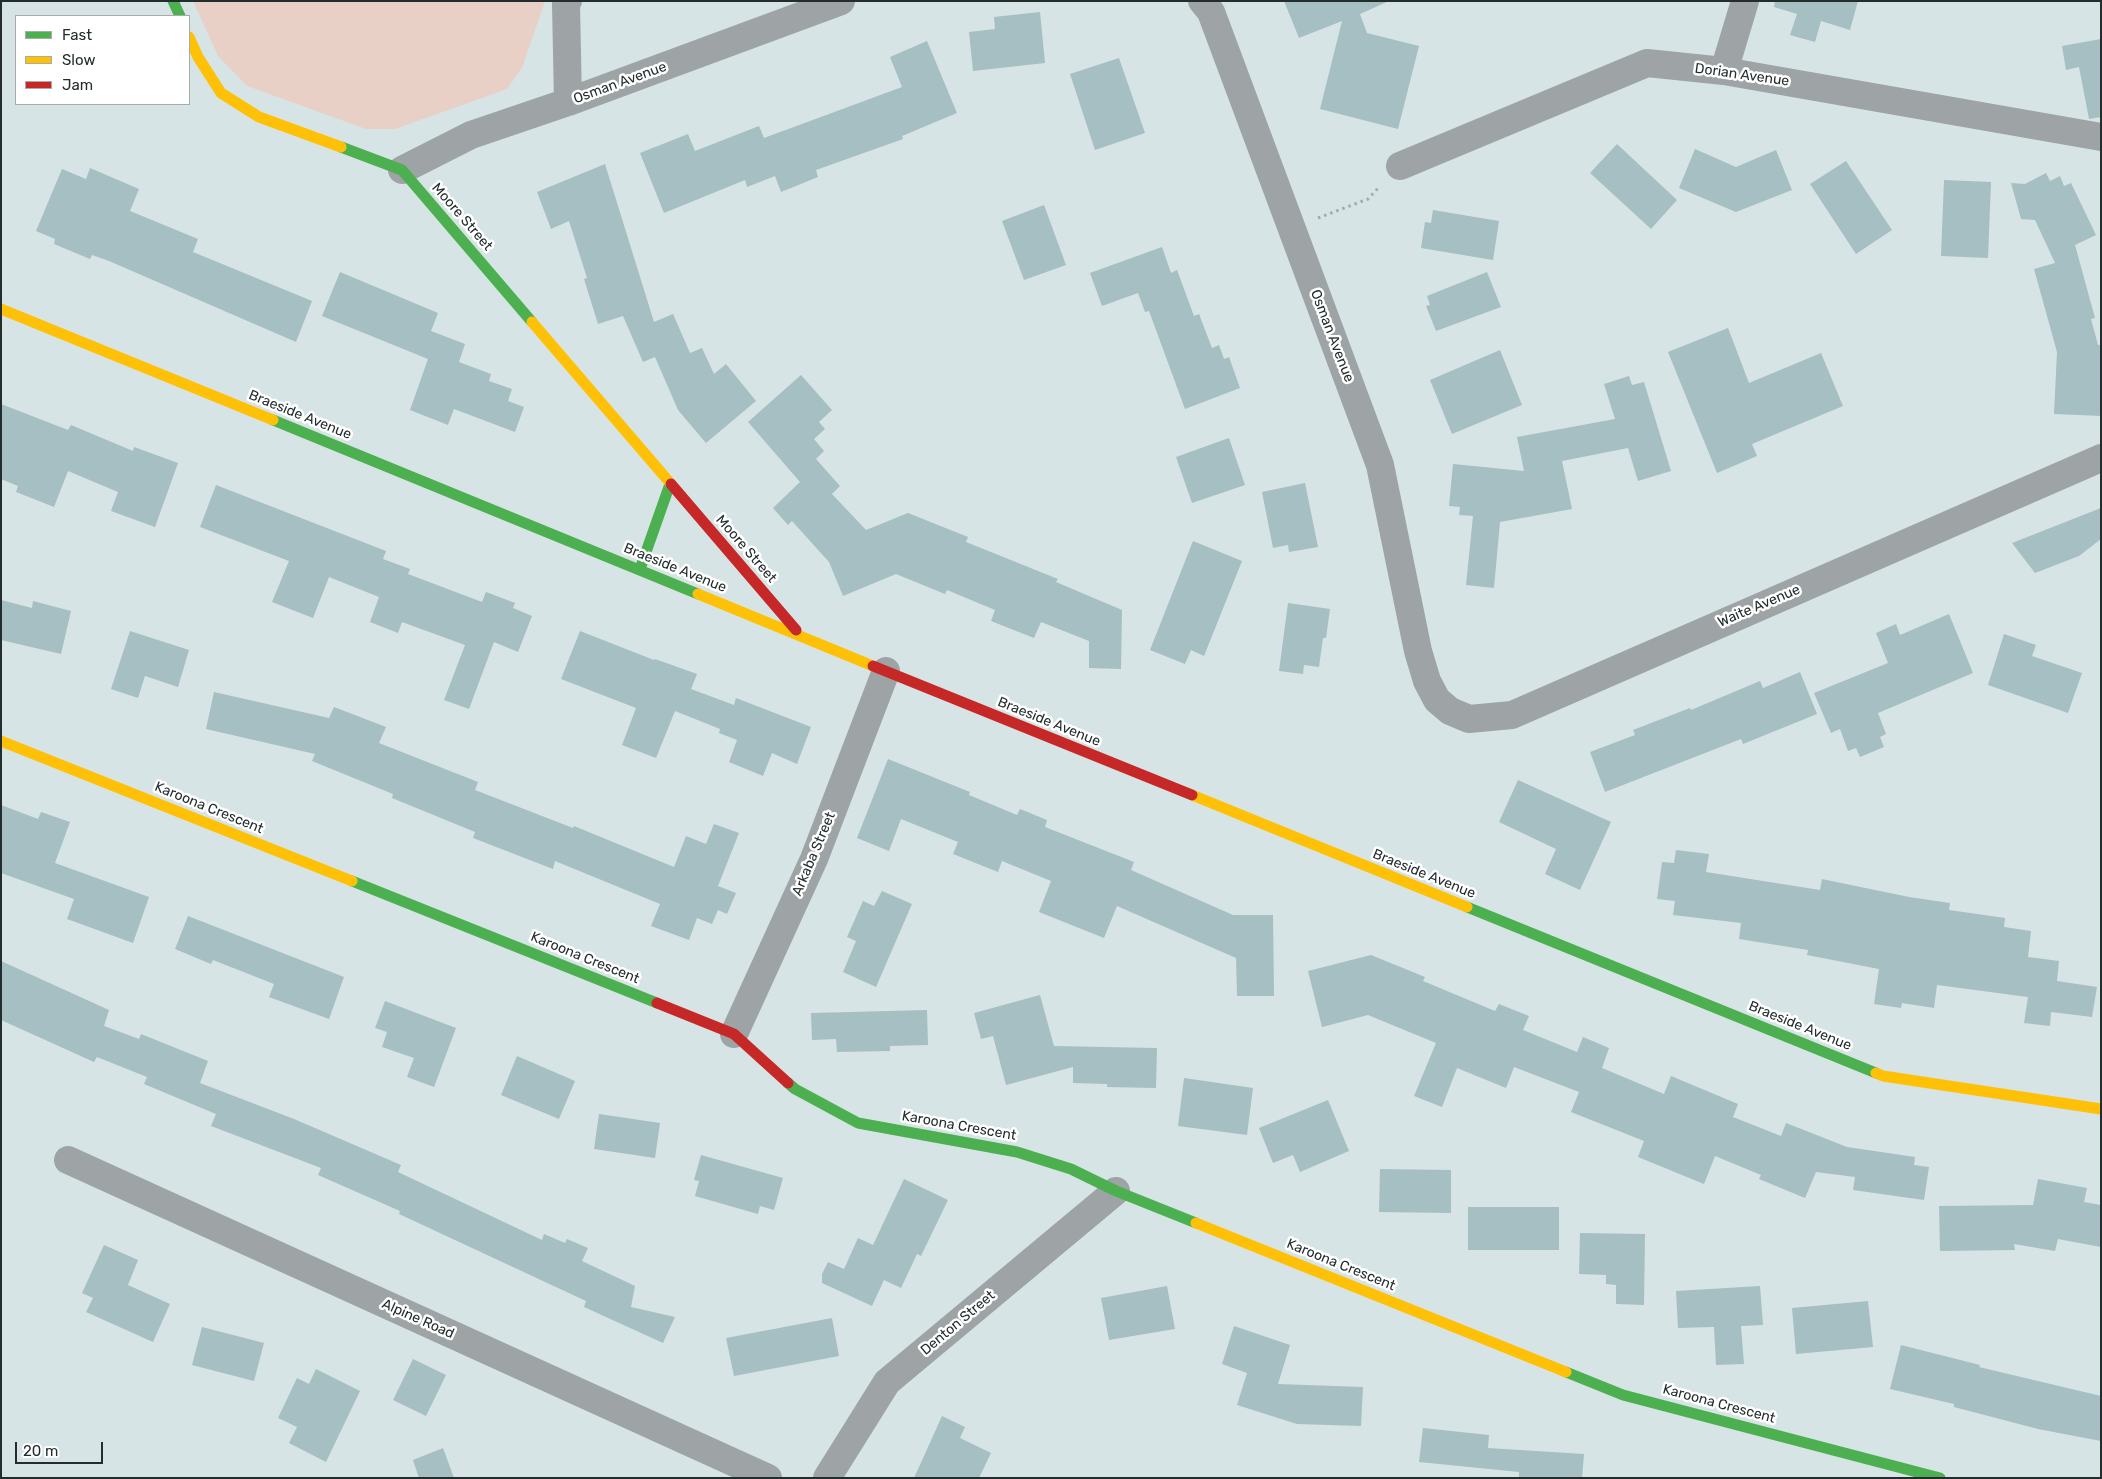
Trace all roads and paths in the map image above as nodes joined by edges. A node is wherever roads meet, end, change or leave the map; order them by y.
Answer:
1 (173, 1) edge
2 (568, 1) edge
3 (841, 1) edge
4 (1202, 1) edge
5 (1745, 1) edge
6 (180, 15) edge
7 (190, 39) edge
8 (1724, 71) junction
9 (568, 102) junction
10 (2101, 136) edge
11 (1400, 166) joint
12 (402, 170) junction
13 (1292, 229) junction
14 (1, 309) edge
15 (2101, 458) edge
16 (670, 484) junction
17 (640, 570) junction
18 (800, 635) junction
19 (886, 671) junction
20 (1427, 681) joint
21 (1, 741) edge
22 (734, 1034) junction
23 (2101, 1110) edge
24 (68, 1160) dead end
25 (1116, 1191) junction
26 (768, 1478) edge
27 (827, 1478) edge
28 (1940, 1478) edge

1 - 6 street
2 - 9 street
3 - 9 street, Osman Avenue
4 - 13 street, Osman Avenue
5 - 8 street
7 - 12 street, Moore Street
8 - 10 street, Dorian Avenue
8 - 11 street, Dorian Avenue
9 - 12 street, Osman Avenue
11 - 13 path
12 - 16 street, Moore Street
13 - 20 street, Osman Avenue
14 - 17 street, Braeside Avenue
15 - 20 street, Waite Avenue
16 - 17 street
16 - 18 street, Moore Street
17 - 18 street, Braeside Avenue
18 - 19 street, Braeside Avenue
19 - 22 street, Arkaba Street
19 - 23 street, Braeside Avenue
21 - 22 street, Karoona Crescent
22 - 25 street, Karoona Crescent
24 - 26 street, Alpine Road
25 - 27 street, Denton Street
25 - 28 street, Karoona Crescent

